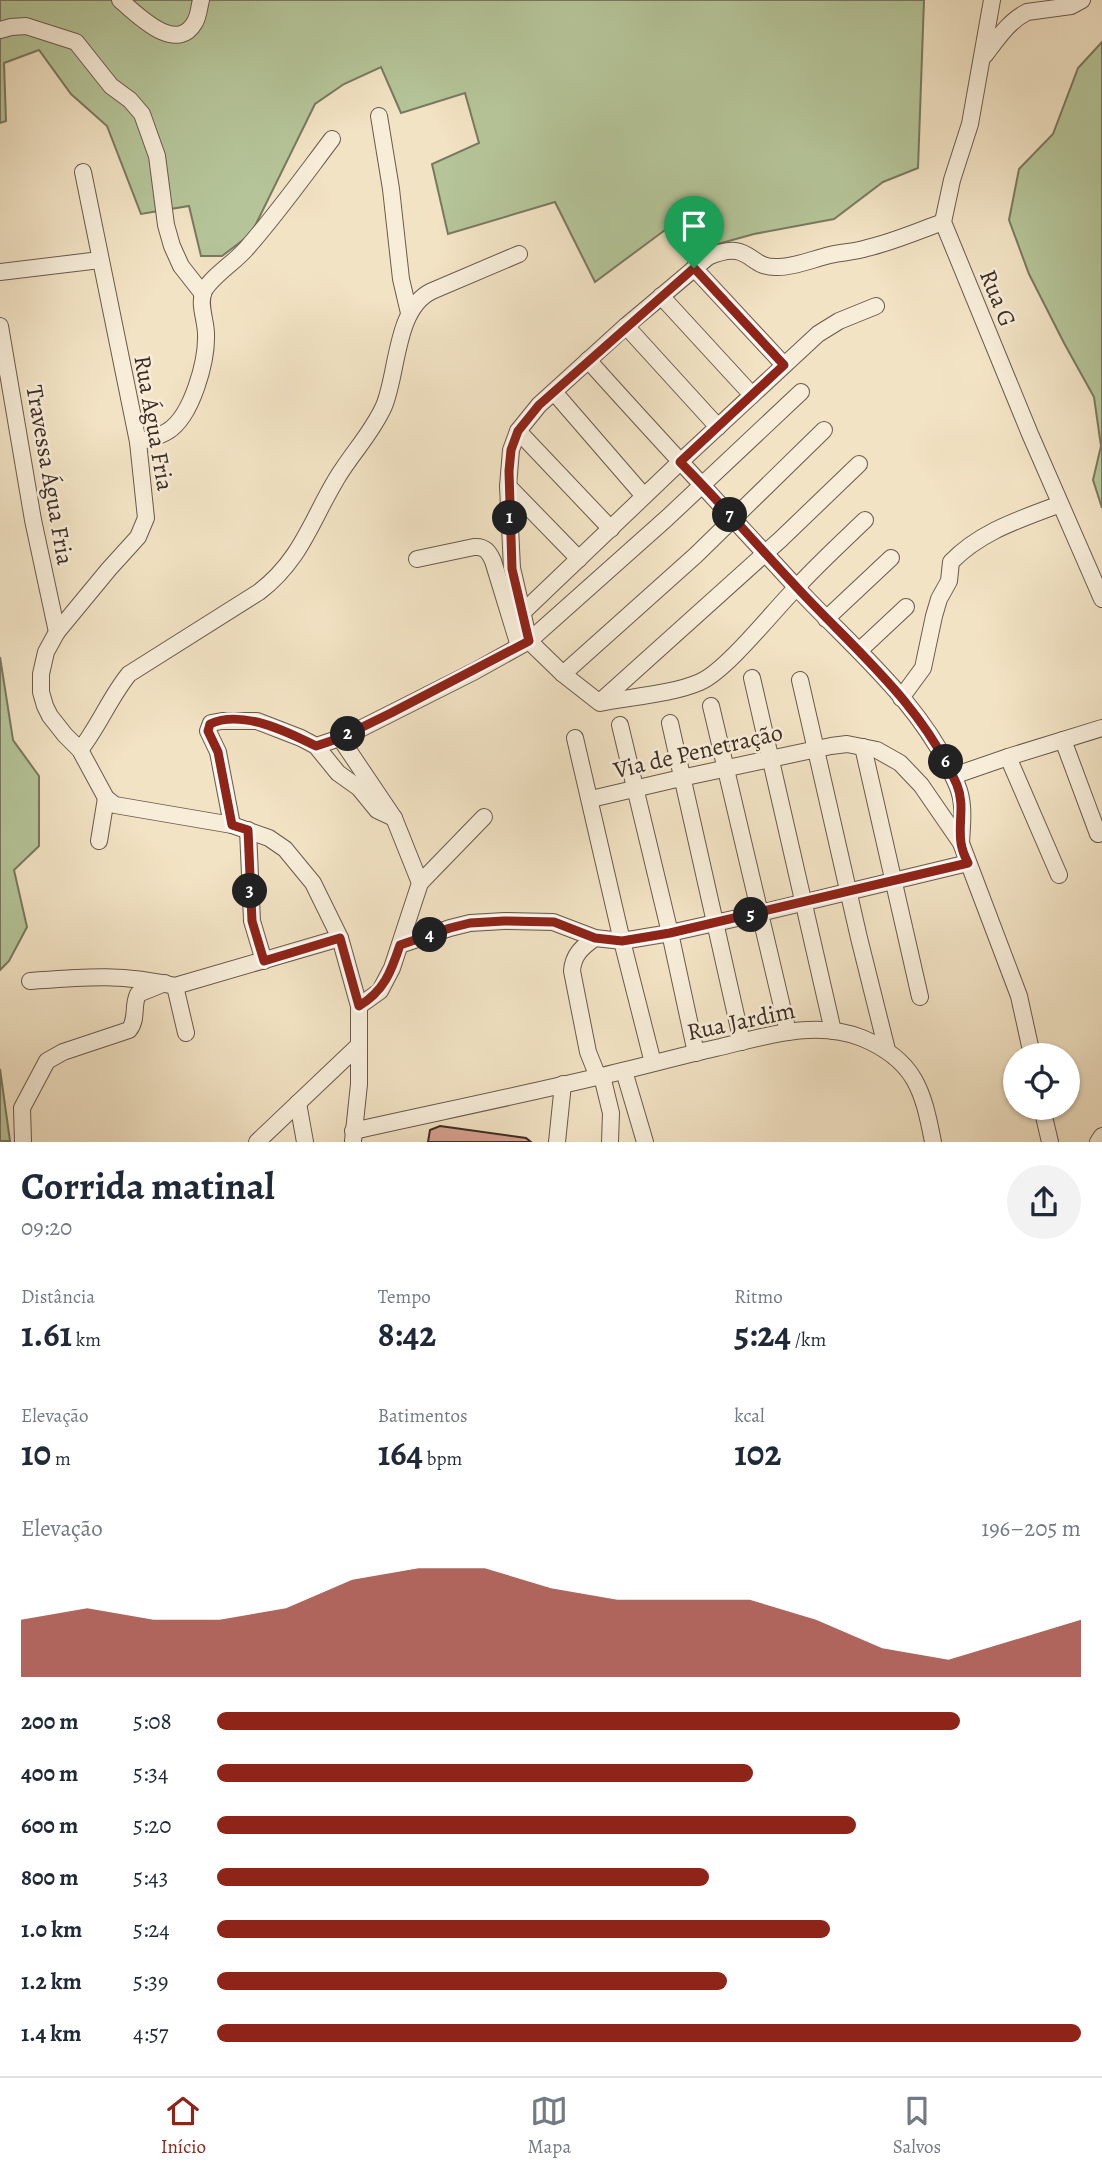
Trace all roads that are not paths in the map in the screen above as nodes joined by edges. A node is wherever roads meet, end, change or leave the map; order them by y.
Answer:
1 (120, 0) edge
2 (201, 0) edge
3 (992, 0) edge
4 (1082, 0) edge
5 (0, 30) edge
6 (983, 57) junction
7 (379, 116) dead end
8 (332, 139) dead end
9 (83, 172) dead end
10 (943, 222) junction
11 (519, 254) dead end
12 (100, 260) junction
13 (694, 268) junction
14 (0, 272) edge
15 (203, 294) junction
16 (661, 296) junction
17 (876, 306) dead end
18 (409, 313) junction
19 (0, 326) edge
20 (626, 326) junction
21 (588, 360) junction
22 (784, 365) junction
23 (554, 392) junction
24 (801, 392) dead end
25 (752, 395) junction
26 (718, 427) junction
27 (824, 430) dead end
28 (518, 431) junction
29 (138, 442) junction
30 (680, 462) junction
31 (859, 464) dead end
32 (703, 484) junction
33 (508, 486) junction
34 (644, 496) junction
35 (1060, 504) junction
36 (734, 519) junction
37 (865, 520) dead end
38 (611, 529) junction
39 (765, 552) junction
40 (891, 558) dead end
41 (417, 559) dead end
42 (579, 559) junction
43 (796, 587) junction
44 (1102, 599) edge
45 (906, 607) dead end
46 (523, 613) junction
47 (826, 619) junction
48 (57, 632) junction
49 (524, 644) junction
50 (860, 650) junction
51 (563, 674) junction
52 (752, 678) dead end
53 (800, 680) dead end
54 (901, 698) junction
55 (600, 703) junction
56 (711, 706) dead end
57 (670, 723) dead end
58 (620, 725) dead end
59 (1102, 728) edge
60 (340, 738) junction
61 (575, 738) dead end
62 (1063, 740) junction
63 (316, 746) junction
64 (863, 747) junction
65 (816, 748) junction
66 (80, 750) junction
67 (1007, 757) junction
68 (772, 758) junction
69 (725, 768) junction
70 (953, 776) junction
71 (681, 778) junction
72 (635, 789) junction
73 (106, 799) junction
74 (591, 799) junction
75 (484, 817) dead end
76 (394, 818) junction
77 (240, 828) junction
78 (1098, 834) dead end
79 (99, 841) dead end
80 (961, 843) junction
81 (968, 863) junction
82 (1059, 875) dead end
83 (894, 880) junction
84 (420, 883) junction
85 (849, 891) junction
86 (804, 901) junction
87 (760, 913) junction
88 (714, 923) junction
89 (670, 933) junction
90 (340, 938) junction
91 (595, 938) junction
92 (622, 941) junction
93 (400, 945) junction
94 (264, 961) junction
95 (30, 981) dead end
96 (170, 984) junction
97 (920, 997) dead end
98 (359, 1006) junction
99 (833, 1031) junction
100 (788, 1032) junction
101 (186, 1033) dead end
102 (742, 1042) junction
103 (1029, 1043) edge
104 (358, 1046) junction
105 (887, 1050) junction
106 (696, 1053) junction
107 (653, 1063) junction
108 (624, 1071) junction
109 (600, 1076) junction
110 (562, 1084) junction
111 (298, 1103) junction
112 (1045, 1120) edge
113 (353, 1136) edge
114 (1102, 1136) edge
115 (23, 1142) edge
116 (257, 1142) edge
117 (305, 1142) edge
118 (557, 1142) edge
119 (610, 1142) edge
120 (645, 1142) edge
121 (933, 1142) edge
122 (1050, 1142) edge
123 (1098, 1142) edge

1 - 2 street
3 - 6 street
4 - 6 street
5 - 15 street
6 - 10 street
7 - 18 street
8 - 15 street
9 - 12 street, Rua Água Fria
10 - 13 street
10 - 35 street, Rua G
11 - 18 street
12 - 14 street
12 - 29 street, Rua Água Fria
13 - 16 street
13 - 22 street
15 - 29 street
16 - 20 street
16 - 25 street
17 - 22 street
18 - 66 street
19 - 48 street, Travessa Água Fria
20 - 21 street
20 - 26 street
21 - 23 street
21 - 30 street
22 - 25 street
23 - 28 street
23 - 34 street
24 - 32 street
25 - 26 street
26 - 30 street
27 - 36 street
28 - 33 street
28 - 38 street
29 - 48 street, Rua Água Fria
30 - 32 street
30 - 34 street
31 - 39 street
32 - 36 street
32 - 49 street
33 - 42 street
33 - 46 street
34 - 38 street
35 - 44 street, Rua G
35 - 54 street
36 - 39 street
36 - 51 street
37 - 43 street
38 - 42 street
39 - 43 street
39 - 55 street
40 - 47 street
41 - 49 street
42 - 46 street
43 - 47 street
43 - 55 street
45 - 50 street
46 - 49 street
47 - 50 street
48 - 66 street, Rua Água Fria
49 - 51 street
49 - 60 street
50 - 54 street
51 - 55 street
52 - 68 street
53 - 65 street, Via de Penetração
54 - 70 street
56 - 69 street
57 - 71 street
58 - 72 street
59 - 62 street
60 - 63 street
60 - 76 street
61 - 74 street
62 - 67 street
62 - 78 street
63 - 76 street
63 - 77 street
64 - 65 street, Via de Penetração
64 - 80 street, Via de Penetração
64 - 83 street
65 - 68 street, Via de Penetração
65 - 85 street, Via de Penetração
66 - 73 street, Rua Água Fria
67 - 70 street
67 - 82 street
68 - 69 street, Via de Penetração
68 - 86 street
69 - 71 street, Via de Penetração
69 - 87 street
70 - 80 street
71 - 72 street, Via de Penetração
71 - 88 street
72 - 74 street, Via de Penetração
72 - 89 street
73 - 77 street
73 - 79 street
74 - 92 street
75 - 84 street
76 - 84 street
77 - 90 street
77 - 94 street
80 - 81 street, Via de Penetração
81 - 83 street
81 - 103 street, Via de Penetração
83 - 85 street
83 - 97 street
84 - 93 street
85 - 86 street
85 - 105 street, Via de Penetração
86 - 87 street
86 - 99 street
87 - 88 street
87 - 100 street
88 - 89 street
88 - 102 street
89 - 92 street
89 - 106 street
90 - 94 street
90 - 98 street
91 - 92 street
91 - 93 street
91 - 109 street
92 - 107 street
93 - 98 street
94 - 96 street
95 - 96 street
96 - 101 street
96 - 115 street
98 - 104 street
99 - 100 street, Rua Jardim
99 - 105 street, Rua Jardim
100 - 102 street, Rua Jardim
102 - 106 street, Rua Jardim
104 - 111 street
104 - 113 street
105 - 121 street, Rua Jardim
106 - 107 street, Rua Jardim
107 - 108 street, Rua Jardim
108 - 109 street, Rua Jardim
108 - 120 street
109 - 110 street, Rua Jardim
109 - 119 street
110 - 113 street, Rua Jardim
110 - 118 street
111 - 116 street
111 - 117 street
112 - 122 street
114 - 123 street

